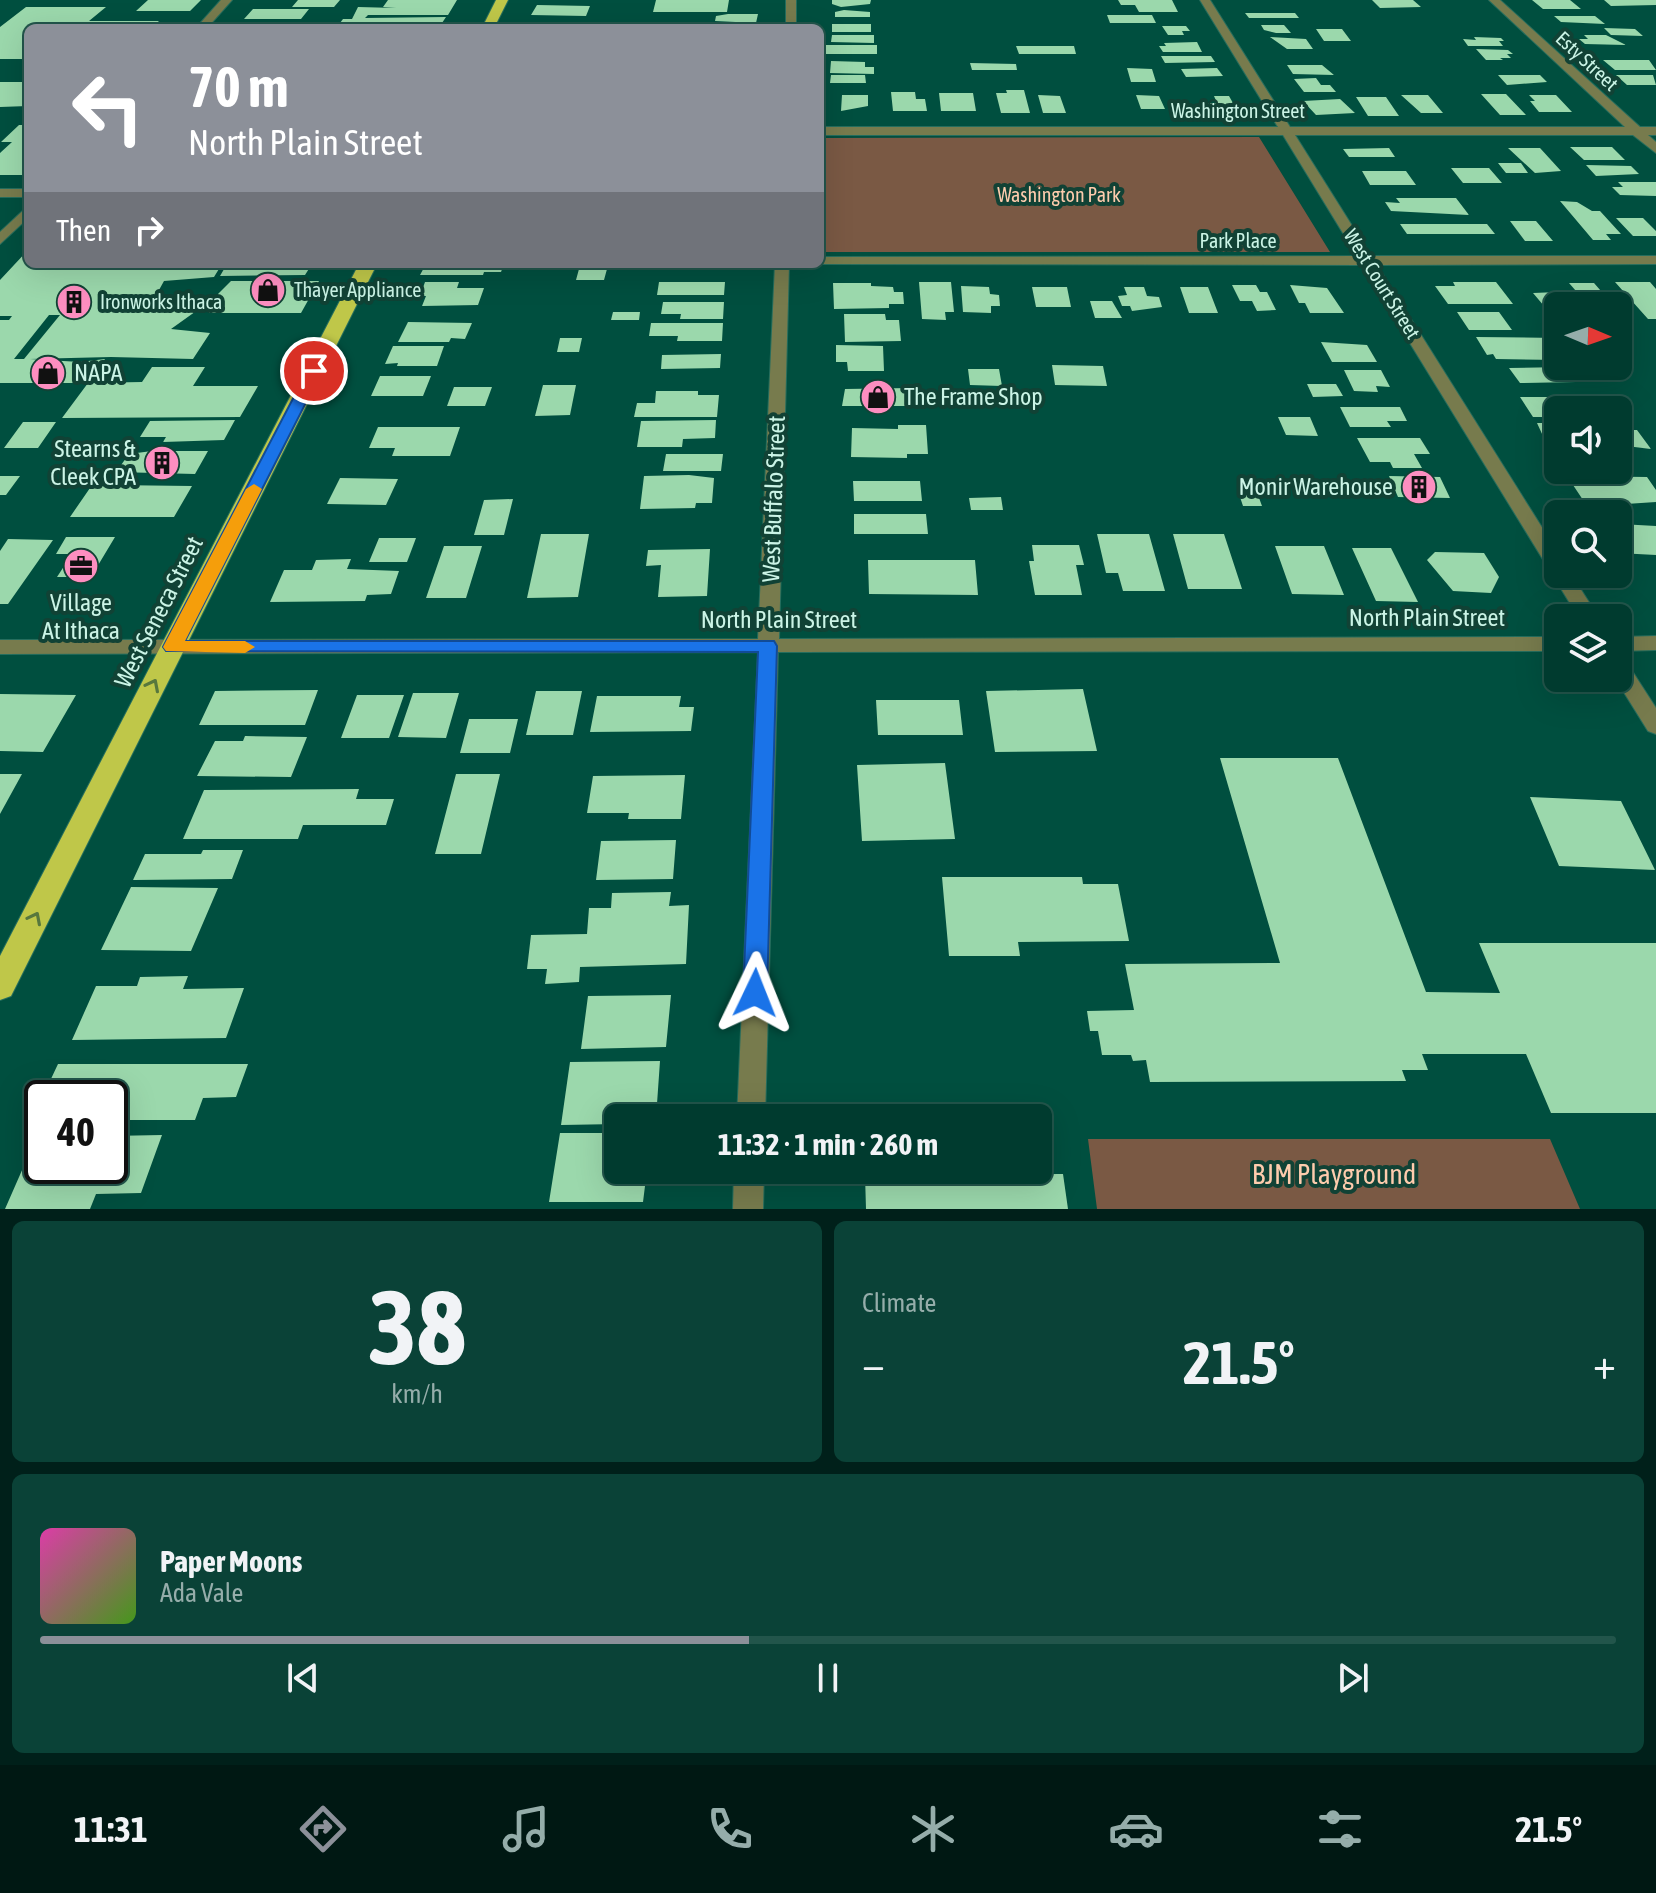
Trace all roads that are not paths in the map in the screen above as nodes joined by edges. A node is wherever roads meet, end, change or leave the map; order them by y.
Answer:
1 (227, 0) edge
2 (502, 0) edge
3 (791, 0) edge
4 (1205, 0) edge
5 (1494, 0) edge
6 (205, 24) edge
7 (490, 24) edge
8 (791, 24) edge
9 (1636, 130) junction
10 (824, 131) edge
11 (1287, 131) junction
12 (1656, 131) edge
13 (1656, 149) edge
14 (0, 193) edge
15 (24, 193) edge
16 (24, 214) edge
17 (3, 233) edge
18 (1367, 260) junction
19 (1656, 260) edge
20 (824, 261) edge
21 (366, 268) edge
22 (782, 268) edge
23 (1544, 545) edge
24 (1656, 643) edge
25 (1544, 644) edge
26 (1632, 644) edge
27 (768, 646) junction
28 (0, 647) edge
29 (172, 647) junction
30 (1632, 687) edge
31 (1656, 726) edge
32 (0, 987) edge
33 (752, 1104) edge
34 (749, 1184) edge
35 (748, 1209) edge

1 - 6 street
2 - 7 highway
3 - 8 street
4 - 11 street, West Court Street
5 - 9 street, Esty Street
9 - 11 street, Washington Street
9 - 12 street, Washington Street
9 - 13 street, Esty Street
10 - 11 street, Washington Street
11 - 18 street, West Court Street
14 - 15 street
16 - 17 street
18 - 19 street, Park Place
18 - 20 street, Park Place
18 - 23 street, West Court Street
21 - 29 highway, West Seneca Street
22 - 27 street, West Buffalo Street
24 - 26 street
25 - 27 street, North Plain Street
27 - 29 street, North Plain Street
27 - 33 street, West Buffalo Street
28 - 29 street, North Plain Street
32 -> 29 highway, West Seneca Street
30 - 31 street
34 - 35 street

